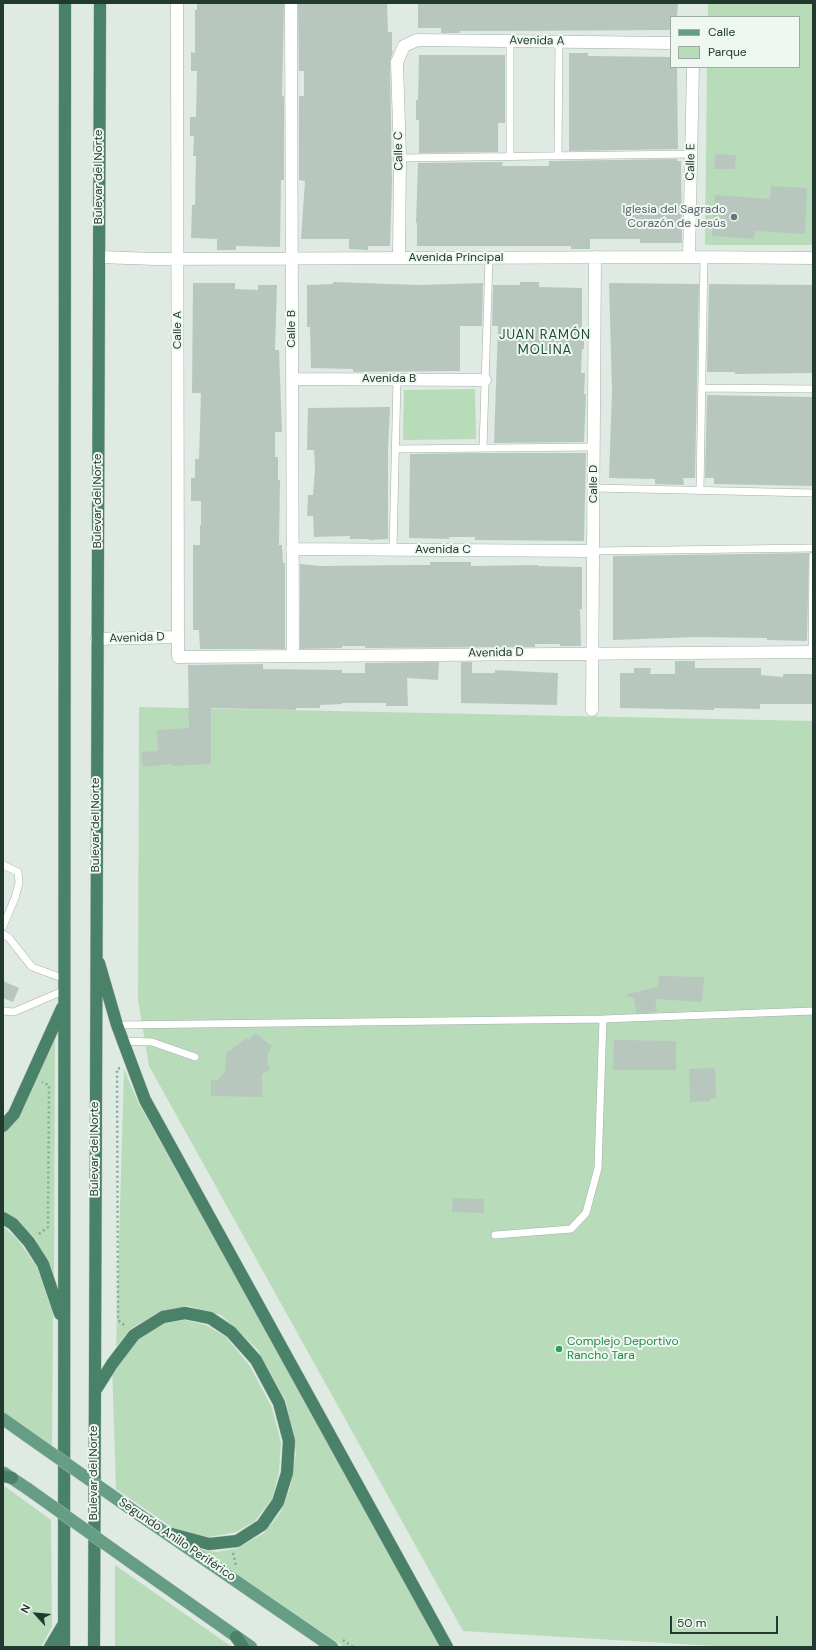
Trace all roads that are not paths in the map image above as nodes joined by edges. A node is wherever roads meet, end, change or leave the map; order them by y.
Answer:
1 (65, 3) edge
2 (100, 3) edge
3 (178, 3) edge
4 (291, 3) edge
5 (510, 41) junction
6 (559, 42) junction
7 (670, 43) edge
8 (404, 46) joint
9 (693, 68) edge
10 (691, 154) junction
11 (510, 156) junction
12 (558, 156) junction
13 (400, 158) junction
14 (99, 257) junction
15 (689, 257) junction
16 (704, 257) junction
17 (399, 258) junction
18 (489, 258) junction
19 (595, 258) junction
20 (813, 258) edge
21 (178, 259) junction
22 (292, 259) junction
23 (292, 379) junction
24 (397, 380) junction
25 (485, 380) junction
26 (702, 388) junction
27 (813, 389) edge
28 (594, 447) junction
29 (483, 448) junction
30 (395, 449) junction
31 (595, 488) junction
32 (700, 490) junction
33 (813, 493) edge
34 (813, 548) edge
35 (292, 549) junction
36 (392, 550) junction
37 (593, 551) junction
38 (813, 556) edge
39 (178, 637) junction
40 (97, 639) junction
41 (592, 652) junction
42 (812, 652) edge
43 (293, 655) junction
44 (178, 657) joint
45 (592, 710) dead end
46 (3, 865) edge
47 (3, 926) edge
48 (3, 934) edge
49 (95, 949) junction
50 (65, 990) junction
51 (3, 1011) edge
52 (813, 1011) edge
53 (603, 1019) junction
54 (117, 1025) junction
55 (123, 1041) junction
56 (195, 1058) dead end
57 (3, 1126) edge
58 (3, 1218) edge
59 (495, 1235) dead end
60 (64, 1322) junction
61 (95, 1391) junction
62 (3, 1419) edge
63 (6, 1475) edge
64 (168, 1533) junction
65 (64, 1624) junction
66 (239, 1642) edge
67 (50, 1647) edge
68 (64, 1647) edge
69 (94, 1647) edge
70 (251, 1647) edge
71 (332, 1647) edge
72 (447, 1647) edge

1 - 50 highway
2 - 14 highway, Bulevar del Norte
3 - 21 street, Calle A
4 - 22 street, Calle B
5 - 6 street, Avenida A
5 - 8 street, Avenida A
5 - 11 lane
6 - 7 street, Avenida A
6 - 12 lane
8 - 13 street, Calle C
9 - 10 street, Calle E
10 - 12 lane
10 - 15 street, Calle E
11 - 12 lane
11 - 13 lane
13 - 17 street, Calle C
14 - 21 street, Avenida Principal
14 - 40 highway, Bulevar del Norte
15 - 16 street, Avenida Principal
15 - 19 street, Avenida Principal
16 - 20 street, Avenida Principal
16 - 26 lane
17 - 18 street, Avenida Principal
17 - 22 street, Avenida Principal
18 - 19 street, Avenida Principal
18 - 25 lane
19 - 28 street, Calle D
21 - 22 street, Avenida Principal
21 - 39 street, Calle A
22 - 23 street, Calle B
23 - 24 street, Avenida B
23 - 35 street, Calle B
24 - 25 street, Avenida B
24 - 30 lane
25 - 29 lane
26 - 27 lane
26 - 32 lane
28 - 29 lane
28 - 31 street, Calle D
29 - 30 lane
30 - 36 lane
31 - 32 lane
31 - 37 street, Calle D
32 - 33 lane
34 - 37 lane
35 - 36 street, Avenida C
35 - 43 street, Calle B
36 - 37 street, Avenida C
37 - 41 street, Calle D
38 - 42 lane
39 - 40 street, Avenida D
39 - 44 street, Calle A
40 - 49 highway, Bulevar del Norte
41 - 42 street, Avenida D
41 - 43 street, Avenida D
41 - 45 street, Calle D
43 - 44 street, Avenida D
46 - 47 lane
48 - 50 lane
49 - 54 highway
49 - 61 highway, Bulevar del Norte
50 - 51 lane
50 - 57 highway
50 - 60 highway
52 - 53 lane
53 - 54 lane
53 - 59 lane
54 - 55 highway
55 - 56 lane
55 - 72 highway
58 - 60 highway
60 - 65 highway
61 - 64 highway
61 - 69 highway, Bulevar del Norte
62 - 64 main road, Segundo Anillo Periférico, bridge
63 - 66 main road, bridge
64 - 71 main road, Segundo Anillo Periférico
65 - 67 highway
65 - 68 highway
66 - 70 main road

